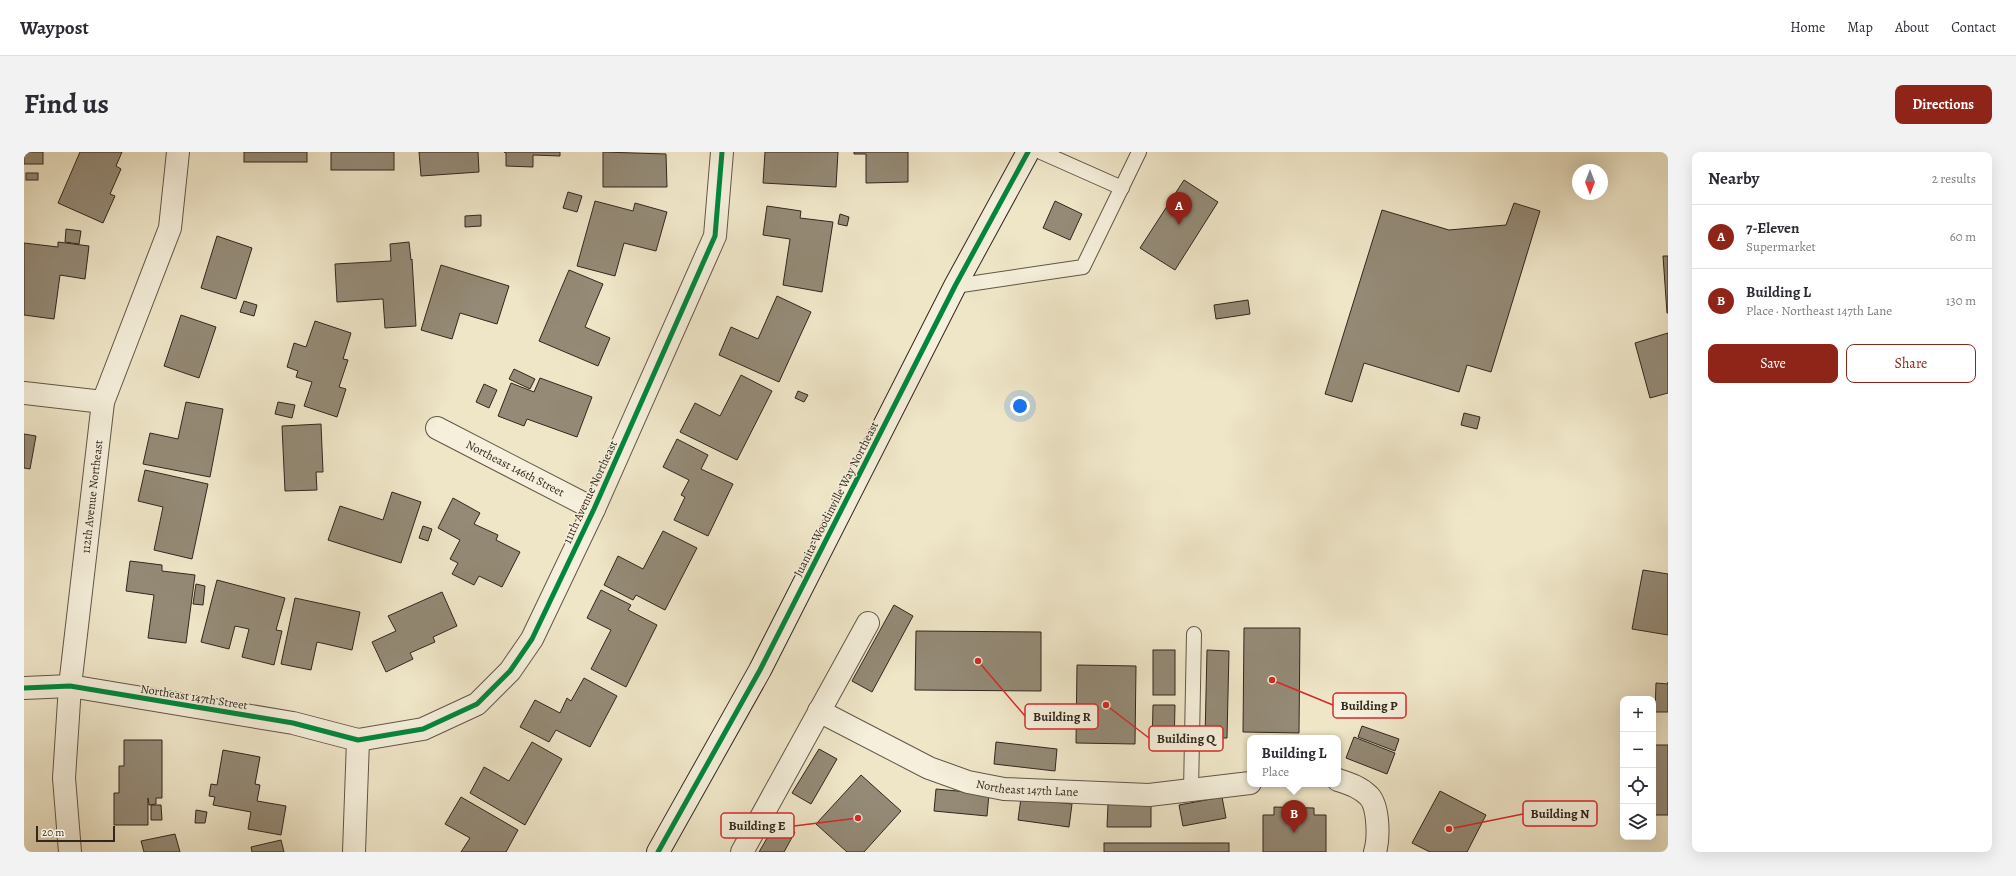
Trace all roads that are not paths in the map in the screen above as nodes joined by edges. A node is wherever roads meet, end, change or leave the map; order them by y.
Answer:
1 (178, 152) edge
2 (722, 152) edge
3 (1028, 152) edge
4 (1041, 152) edge
5 (1139, 152) edge
6 (1122, 188) junction
7 (955, 286) junction
8 (24, 393) edge
9 (103, 402) junction
10 (437, 428) dead end
11 (594, 509) junction
12 (868, 623) dead end
13 (1194, 634) dead end
14 (70, 686) junction
15 (24, 688) edge
16 (819, 711) junction
17 (358, 740) junction
18 (1341, 781) edge
19 (1247, 783) edge
20 (1191, 791) junction
21 (70, 852) edge
22 (354, 852) edge
23 (658, 852) edge
24 (742, 852) edge
25 (1375, 852) edge

1 - 9 street, 112th Avenue Northeast
2 - 11 street, 111th Avenue Northeast
3 - 7 street, Juanita-Woodinville Way Northeast
4 - 6 lane
5 - 6 lane
6 - 7 lane
7 - 23 street, Juanita-Woodinville Way Northeast
8 - 9 street
9 - 14 street, 112th Avenue Northeast
10 - 11 street, Northeast 146th Street
11 - 17 street, 111th Avenue Northeast
12 - 16 street
13 - 20 lane
14 - 15 street, Northeast 147th Street
14 - 17 street, Northeast 147th Street
14 - 21 street, 112th Avenue Northeast
16 - 20 street, Northeast 147th Lane
16 - 24 street
17 - 22 street
18 - 25 street
19 - 20 street, Northeast 147th Lane

